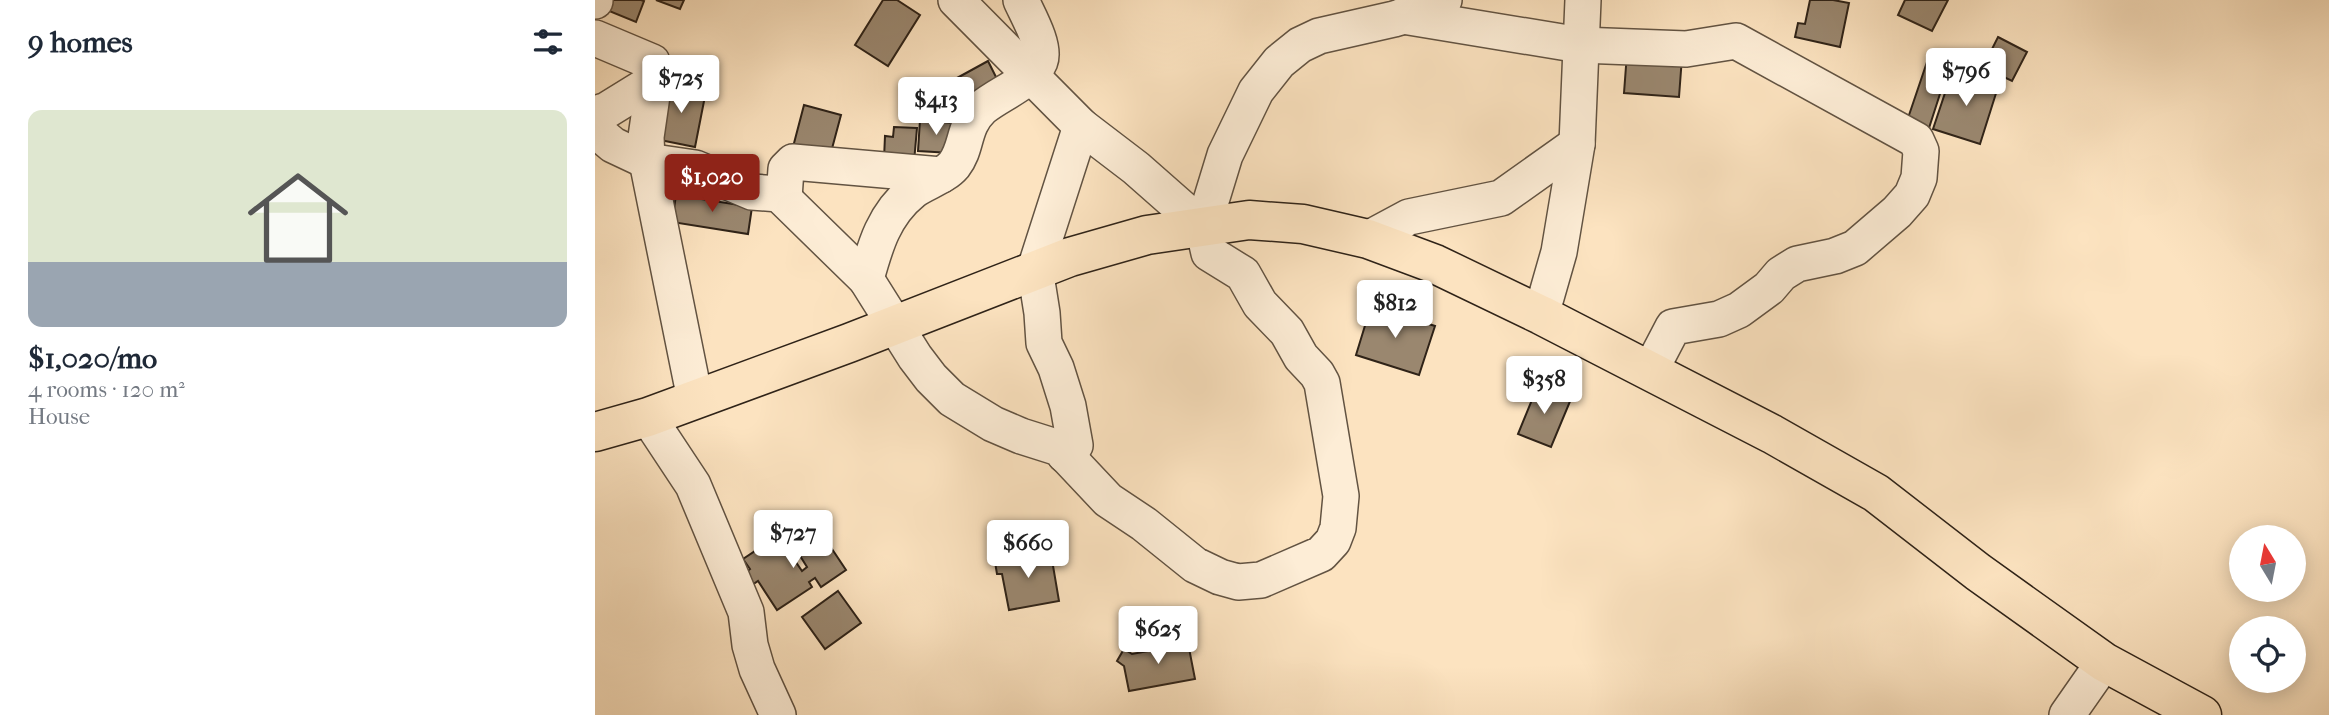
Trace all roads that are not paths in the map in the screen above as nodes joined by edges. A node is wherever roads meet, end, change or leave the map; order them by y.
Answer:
1 (956, 0) edge
2 (1021, 0) edge
3 (1444, 0) edge
4 (1583, 0) edge
5 (1403, 16) junction
6 (595, 38) edge
7 (1580, 45) junction
8 (1030, 74) junction
9 (654, 81) junction
10 (595, 114) edge
11 (1081, 126) junction
12 (595, 130) edge
13 (1577, 144) junction
14 (647, 161) junction
15 (941, 175) junction
16 (784, 198) junction
17 (1203, 227) junction
18 (1369, 239) junction
19 (1035, 269) junction
20 (866, 279) junction
21 (1541, 315) junction
22 (895, 324) junction
23 (1650, 371) junction
24 (695, 399) junction
25 (648, 417) junction
26 (595, 432) edge
27 (1065, 455) junction
28 (2104, 662) junction
29 (778, 715) edge
30 (2067, 715) edge
31 (2202, 715) edge

1 - 8 street
2 - 8 street
3 - 5 street
4 - 7 street
5 - 7 street
5 - 17 street
6 - 9 street
7 - 13 street
7 - 23 street
8 - 11 street
8 - 15 street
9 - 10 street
9 - 14 street
11 - 17 street
11 - 19 street
12 - 14 street
13 - 18 street
13 - 21 street
14 - 16 street
14 - 24 street
15 - 16 street
15 - 20 street
16 - 20 street
17 - 18 main road
17 - 19 main road
17 - 27 street
18 - 21 main road
19 - 22 main road
19 - 27 street
20 - 22 street
21 - 23 main road
22 - 24 main road
22 - 27 street
23 - 28 main road
24 - 25 main road
25 - 26 main road
25 - 29 street
28 - 30 street
28 - 31 main road

